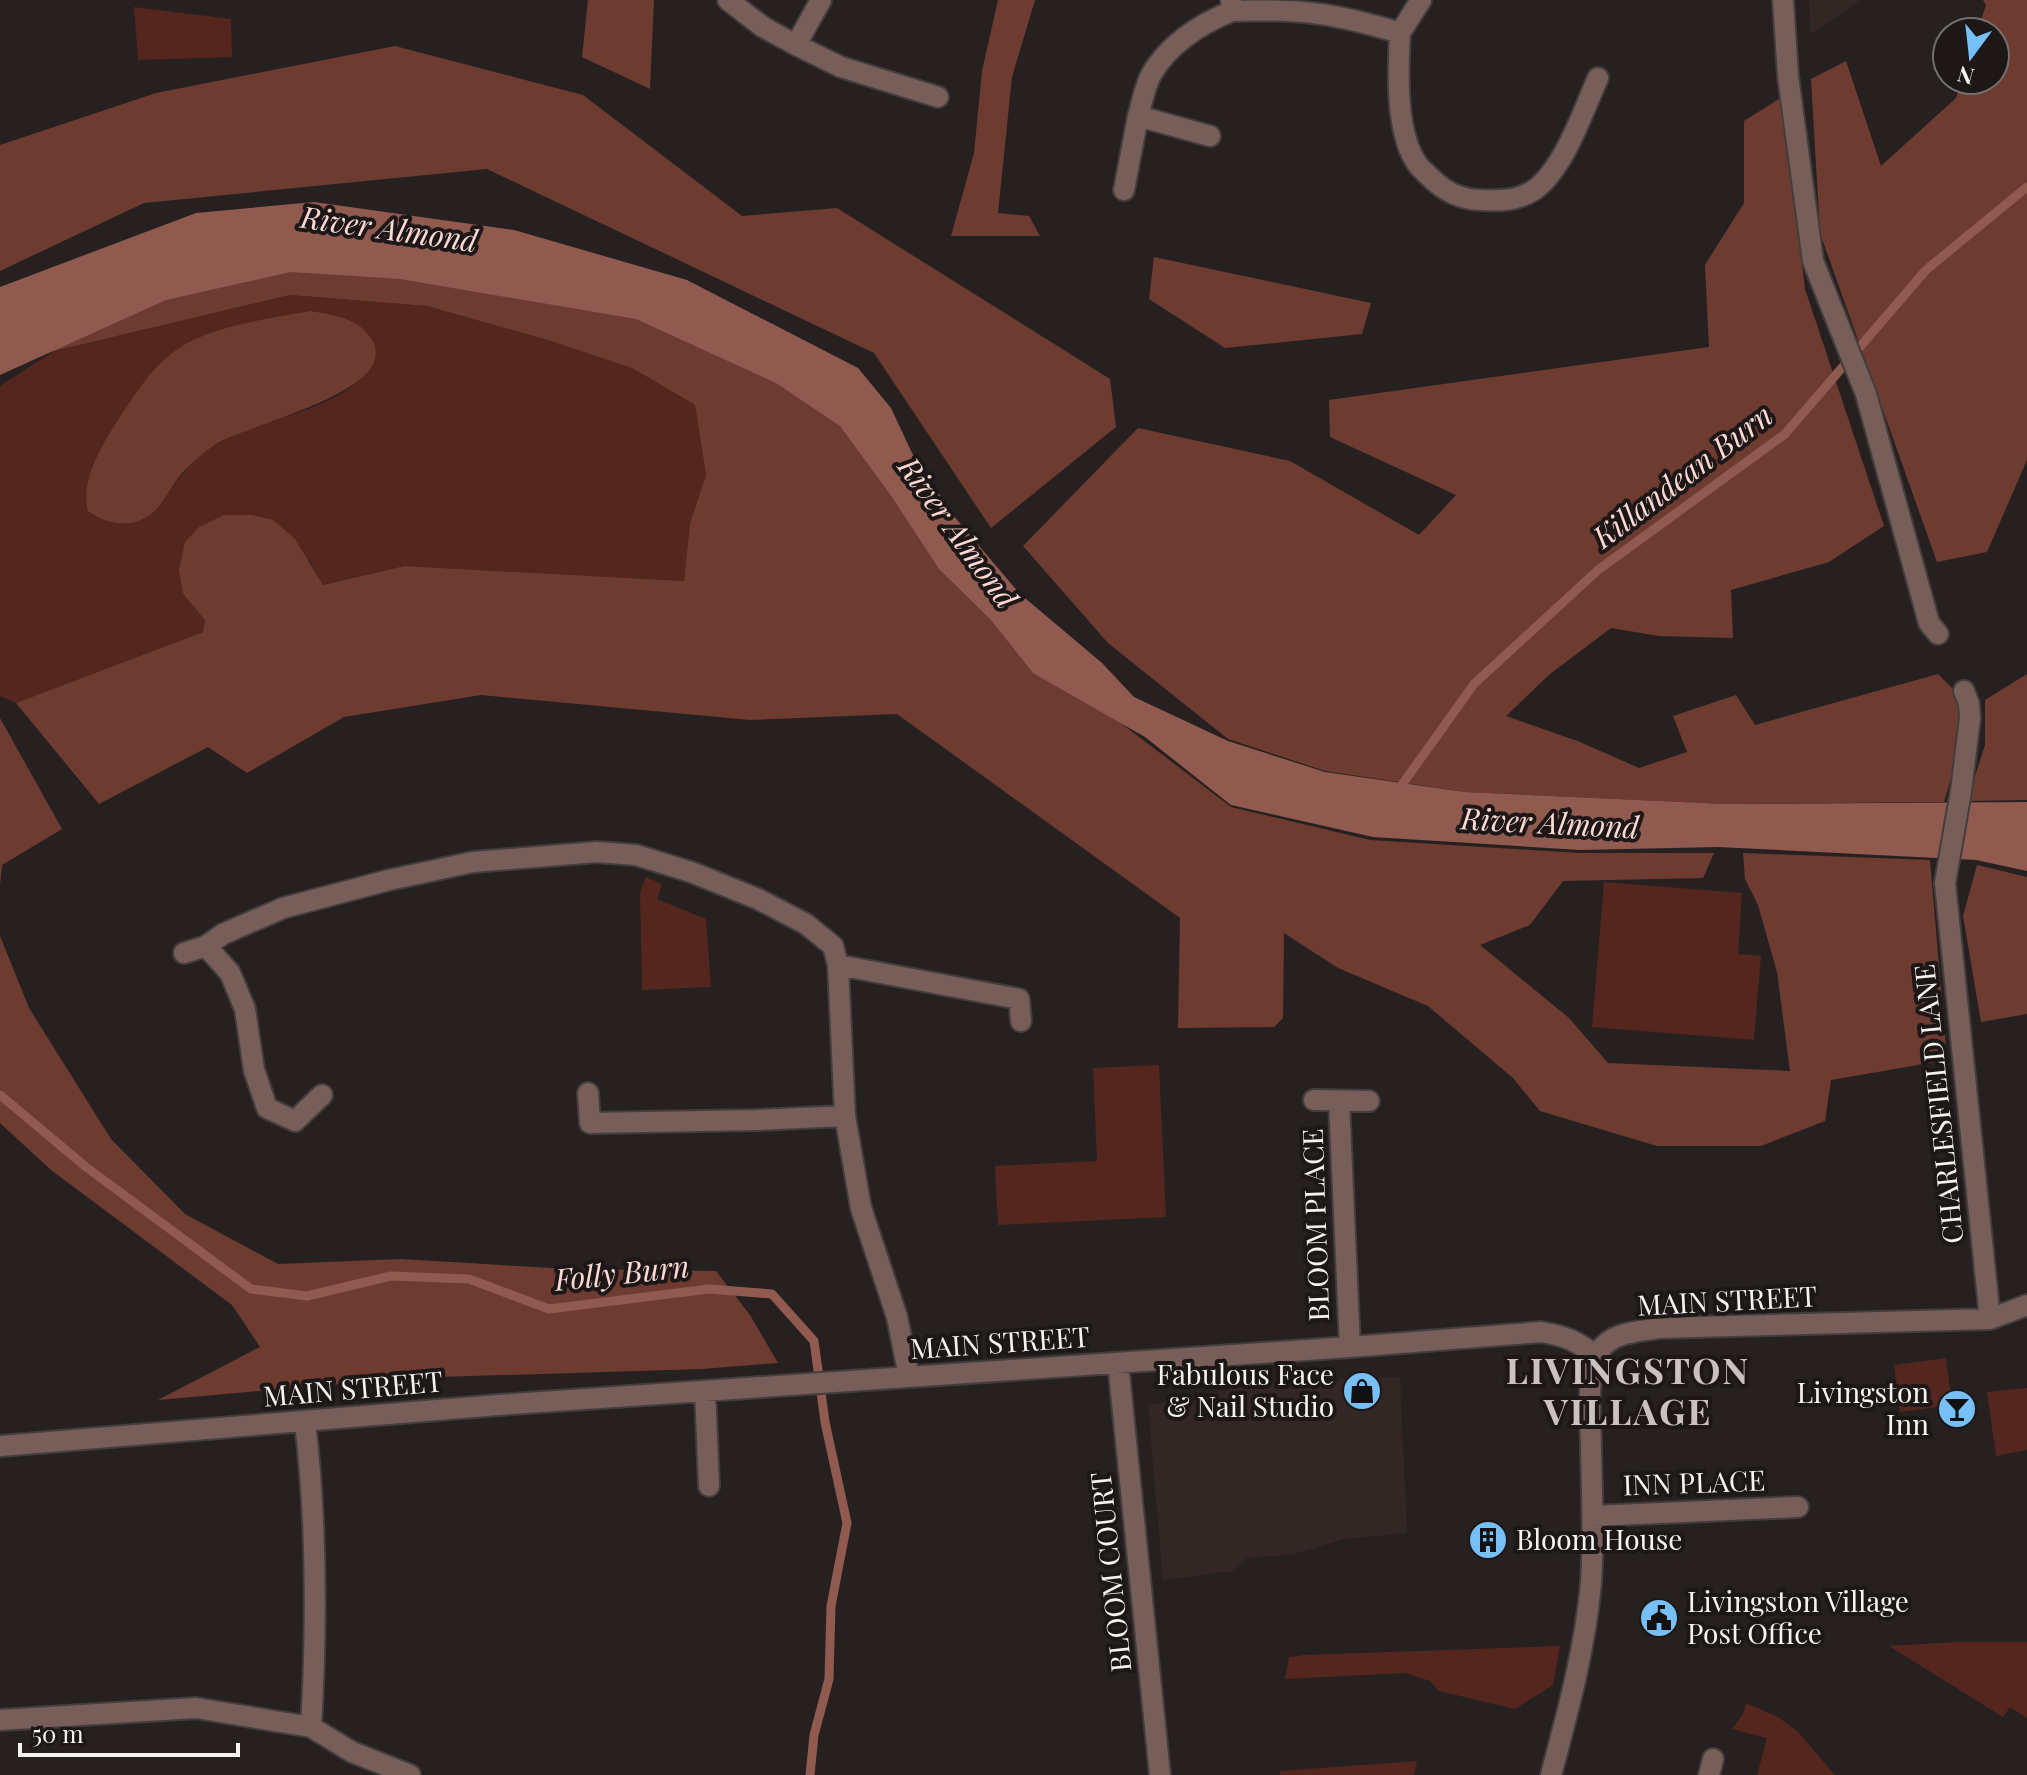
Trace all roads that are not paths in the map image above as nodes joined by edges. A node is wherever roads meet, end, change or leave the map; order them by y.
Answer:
1 (728, 0) edge
2 (821, 0) edge
3 (1421, 0) edge
4 (1783, 0) edge
5 (1232, 5) edge
6 (1400, 33) junction
7 (796, 45) junction
8 (1598, 78) dead end
9 (938, 97) dead end
10 (1138, 116) junction
11 (1210, 136) dead end
12 (1124, 190) dead end
13 (1938, 634) dead end
14 (1964, 691) dead end
15 (206, 946) junction
16 (184, 953) dead end
17 (838, 965) junction
18 (1021, 1021) dead end
19 (588, 1093) dead end
20 (322, 1095) dead end
21 (1314, 1100) dead end
22 (1339, 1101) junction
23 (1369, 1101) dead end
24 (845, 1116) junction
25 (2027, 1305) edge
26 (1990, 1319) junction
27 (1350, 1347) junction
28 (1596, 1356) junction
29 (1118, 1363) junction
30 (909, 1377) junction
31 (705, 1391) junction
32 (305, 1422) junction
33 (0, 1446) edge
34 (709, 1486) dead end
35 (1798, 1507) dead end
36 (1593, 1516) junction
37 (0, 1720) edge
38 (311, 1727) junction
39 (410, 1775) edge
40 (1160, 1775) edge
41 (1551, 1775) edge

1 - 7 street
2 - 7 street
3 - 6 street
4 - 13 street
5 - 6 street
5 - 10 street
6 - 8 street
7 - 9 street
10 - 11 street
10 - 12 street
14 - 26 street, CHARLESFIELD LANE
15 - 16 street
15 - 17 street
15 - 20 street
17 - 18 street
17 - 24 street
19 - 24 street
21 - 22 street, BLOOM PLACE
22 - 23 street, BLOOM PLACE
22 - 27 street, BLOOM PLACE
24 - 30 street
25 - 26 street, MAIN STREET
26 - 28 street, MAIN STREET
27 - 28 street, MAIN STREET
27 - 29 street, MAIN STREET
28 - 36 street
29 - 30 street, MAIN STREET
29 - 40 street, BLOOM COURT
30 - 31 street, MAIN STREET
31 - 32 street, MAIN STREET
31 - 34 street
32 - 33 street, MAIN STREET
32 - 38 street
35 - 36 street, INN PLACE
36 - 41 street
37 - 38 street
38 - 39 street

